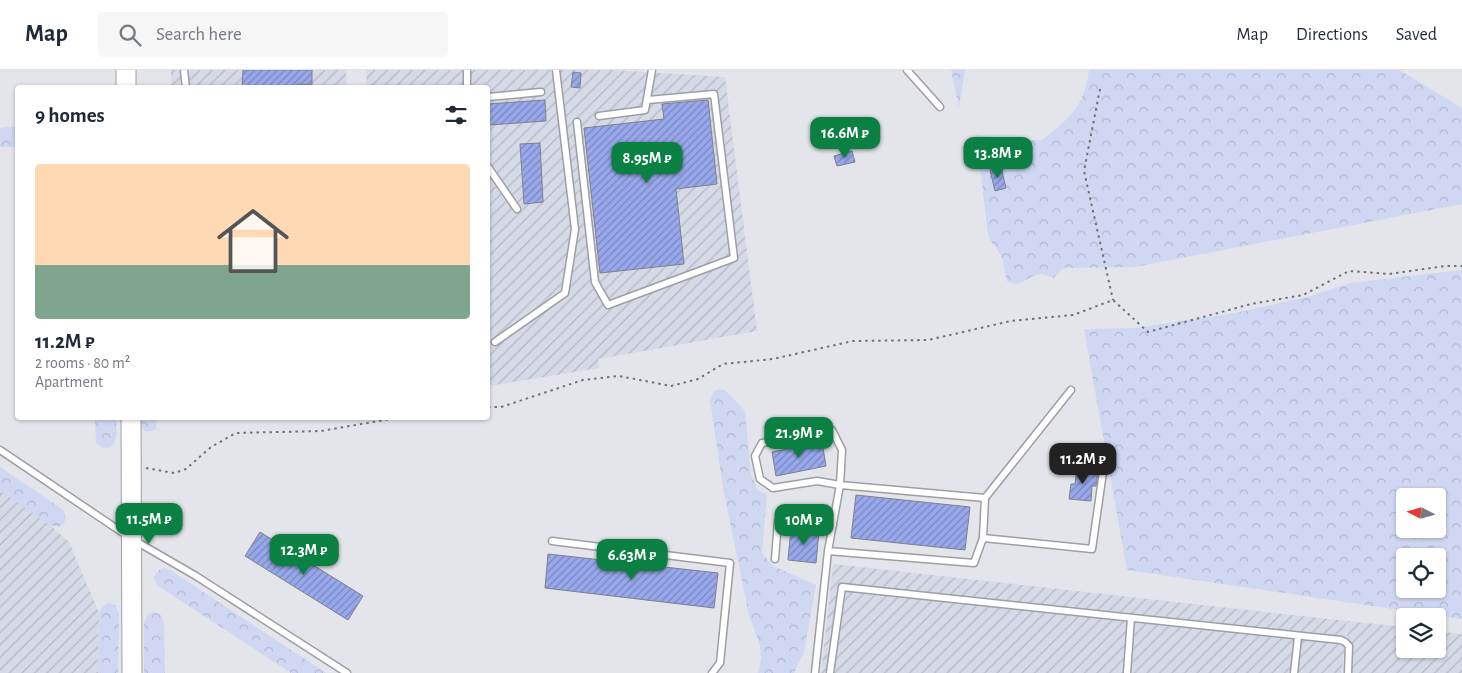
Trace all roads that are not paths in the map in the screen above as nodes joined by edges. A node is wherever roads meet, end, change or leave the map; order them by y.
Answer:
1 (126, 70) edge
2 (184, 70) edge
3 (467, 70) edge
4 (556, 70) edge
5 (652, 70) edge
6 (907, 70) edge
7 (126, 85) edge
8 (186, 85) edge
9 (467, 85) edge
10 (541, 92) dead end
11 (490, 97) edge
12 (648, 100) junction
13 (940, 107) dead end
14 (599, 116) dead end
15 (577, 122) dead end
16 (490, 170) edge
17 (517, 208) dead end
18 (495, 342) dead end
19 (1071, 390) dead end
20 (131, 420) edge
21 (0, 450) edge
22 (1103, 472) dead end
23 (840, 485) junction
24 (985, 498) junction
25 (833, 525) junction
26 (983, 538) junction
27 (132, 539) junction
28 (552, 541) dead end
29 (828, 551) junction
30 (775, 559) dead end
31 (1131, 618) junction
32 (1298, 637) junction
33 (132, 673) edge
34 (347, 673) edge
35 (712, 673) edge
36 (815, 673) edge
37 (830, 673) edge
38 (1126, 673) edge
39 (1294, 673) edge
40 (1348, 673) edge

1 - 7 street
2 - 8 lane
3 - 9 lane
4 - 18 lane
5 - 12 lane
6 - 13 lane
10 - 11 lane
12 - 14 lane
12 - 15 lane
16 - 17 lane
19 - 24 lane
20 - 27 street
21 - 27 lane
22 - 26 lane
23 - 23 lane
23 - 24 lane
23 - 25 lane
24 - 26 lane
25 - 29 lane
25 - 30 lane
26 - 29 lane
27 - 33 street
27 - 34 lane
28 - 35 lane
29 - 36 lane
31 - 32 lane
31 - 37 lane
31 - 38 lane
32 - 39 lane
32 - 40 lane

